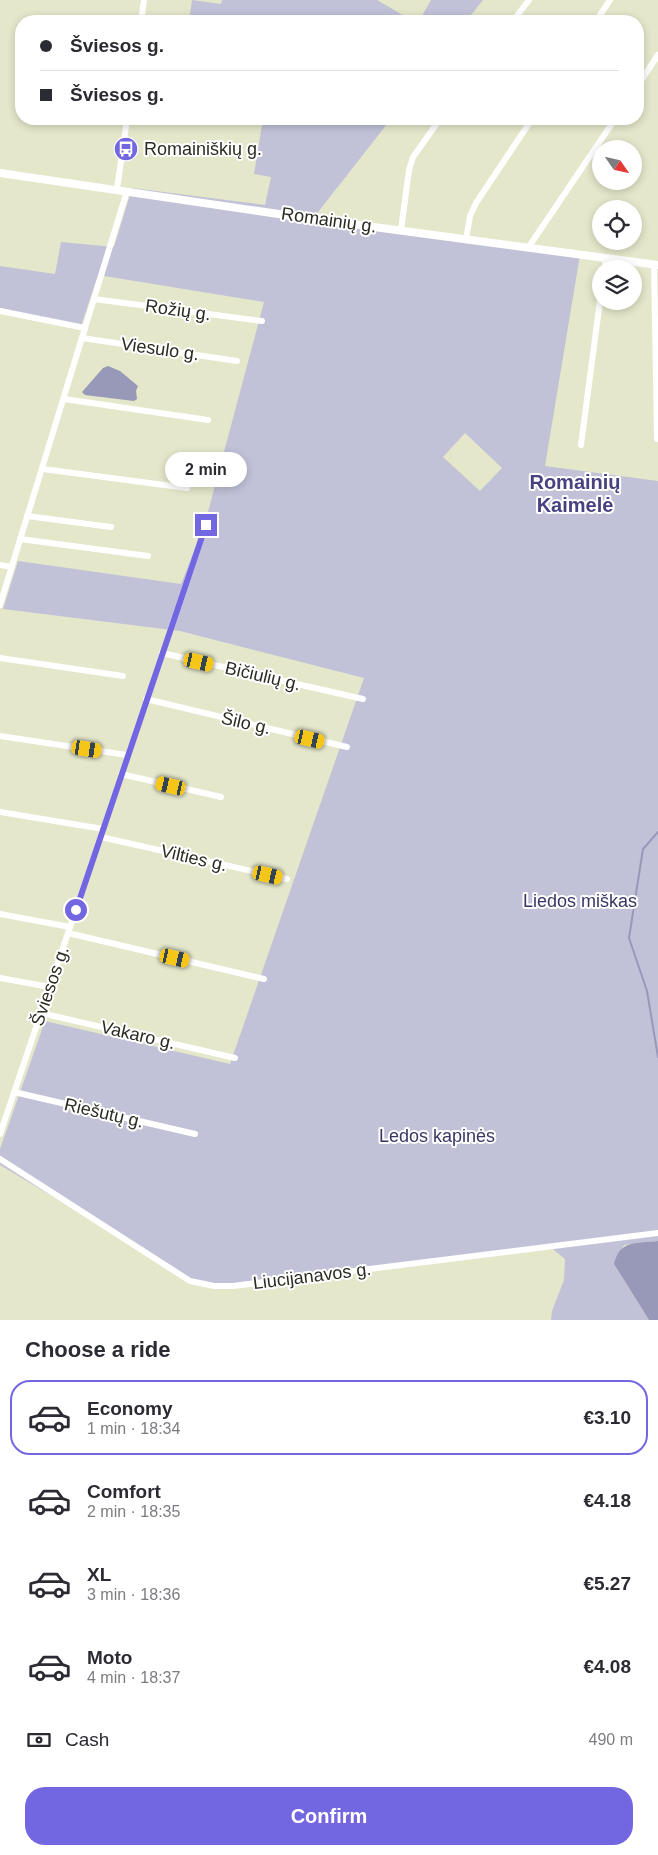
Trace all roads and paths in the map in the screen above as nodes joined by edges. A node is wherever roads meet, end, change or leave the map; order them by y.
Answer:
1 (144, 0) edge
2 (529, 0) edge
3 (610, 0) edge
4 (142, 15) edge
5 (518, 15) edge
6 (600, 15) edge
7 (658, 55) edge
8 (644, 76) edge
9 (126, 125) edge
10 (436, 125) edge
11 (528, 125) edge
12 (611, 125) edge
13 (0, 173) edge
14 (116, 189) junction
15 (127, 191) junction
16 (401, 230) junction
17 (466, 240) junction
18 (528, 248) junction
19 (606, 258) joint
20 (656, 265) edge
21 (94, 298) junction
22 (0, 310) edge
23 (599, 310) edge
24 (262, 321) dead end
25 (85, 328) junction
26 (82, 338) junction
27 (237, 361) dead end
28 (64, 399) junction
29 (208, 420) dead end
30 (656, 439) dead end
31 (581, 445) dead end
32 (43, 469) junction
33 (187, 488) dead end
34 (27, 516) junction
35 (206, 525) dead end
36 (111, 527) dead end
37 (20, 539) junction
38 (148, 556) dead end
39 (0, 565) edge
40 (12, 567) junction
41 (0, 605) edge
42 (162, 653) junction
43 (0, 658) edge
44 (123, 676) dead end
45 (363, 699) dead end
46 (146, 700) junction
47 (0, 736) edge
48 (346, 747) dead end
49 (127, 755) junction
50 (121, 774) junction
51 (221, 797) dead end
52 (0, 812) edge
53 (103, 829) junction
54 (100, 837) junction
55 (287, 879) dead end
56 (0, 914) edge
57 (69, 930) junction
58 (0, 978) edge
59 (264, 979) dead end
60 (50, 987) junction
61 (41, 1013) junction
62 (235, 1058) dead end
63 (14, 1092) junction
64 (0, 1134) edge
65 (195, 1134) dead end
66 (0, 1159) edge
67 (658, 1232) edge

1 - 4 street
2 - 5 street
3 - 6 street
7 - 8 street
9 - 14 street
10 - 16 street
11 - 17 street
12 - 18 street
13 - 14 main road, Romainių g.
14 - 15 main road, Romainių g.
15 - 16 main road, Romainių g.
15 - 21 street
16 - 17 main road, Romainių g.
17 - 18 main road, Romainių g.
18 - 19 main road, Romainių g.
19 - 20 main road, Romainių g.
20 - 30 street
21 - 24 street, Rožių g.
21 - 25 street
22 - 25 street
23 - 31 street
25 - 26 street
26 - 27 street, Viesulo g.
26 - 28 street
28 - 29 street
28 - 32 street
32 - 33 street
32 - 34 street
34 - 36 street
34 - 37 street
35 - 42 street, Šviesos g.
37 - 38 street
37 - 40 street
39 - 40 street
40 - 41 street
42 - 45 street, Bičiulių g.
42 - 46 street, Šviesos g.
43 - 44 street
46 - 48 street, Šilo g.
46 - 49 street, Šviesos g.
47 - 49 street
49 - 50 street, Šviesos g.
50 - 51 street
50 - 53 street, Šviesos g.
52 - 53 street
53 - 54 street, Šviesos g.
54 - 55 street, Vilties g.
54 - 57 street, Šviesos g.
56 - 57 street
57 - 59 street
57 - 60 street, Šviesos g.
58 - 60 street
60 - 61 street, Šviesos g.
61 - 62 street, Vakaro g.
61 - 63 street, Šviesos g.
63 - 64 street, Šviesos g.
63 - 65 street, Riešutų g.
66 - 67 street, Liucijanavos g.

